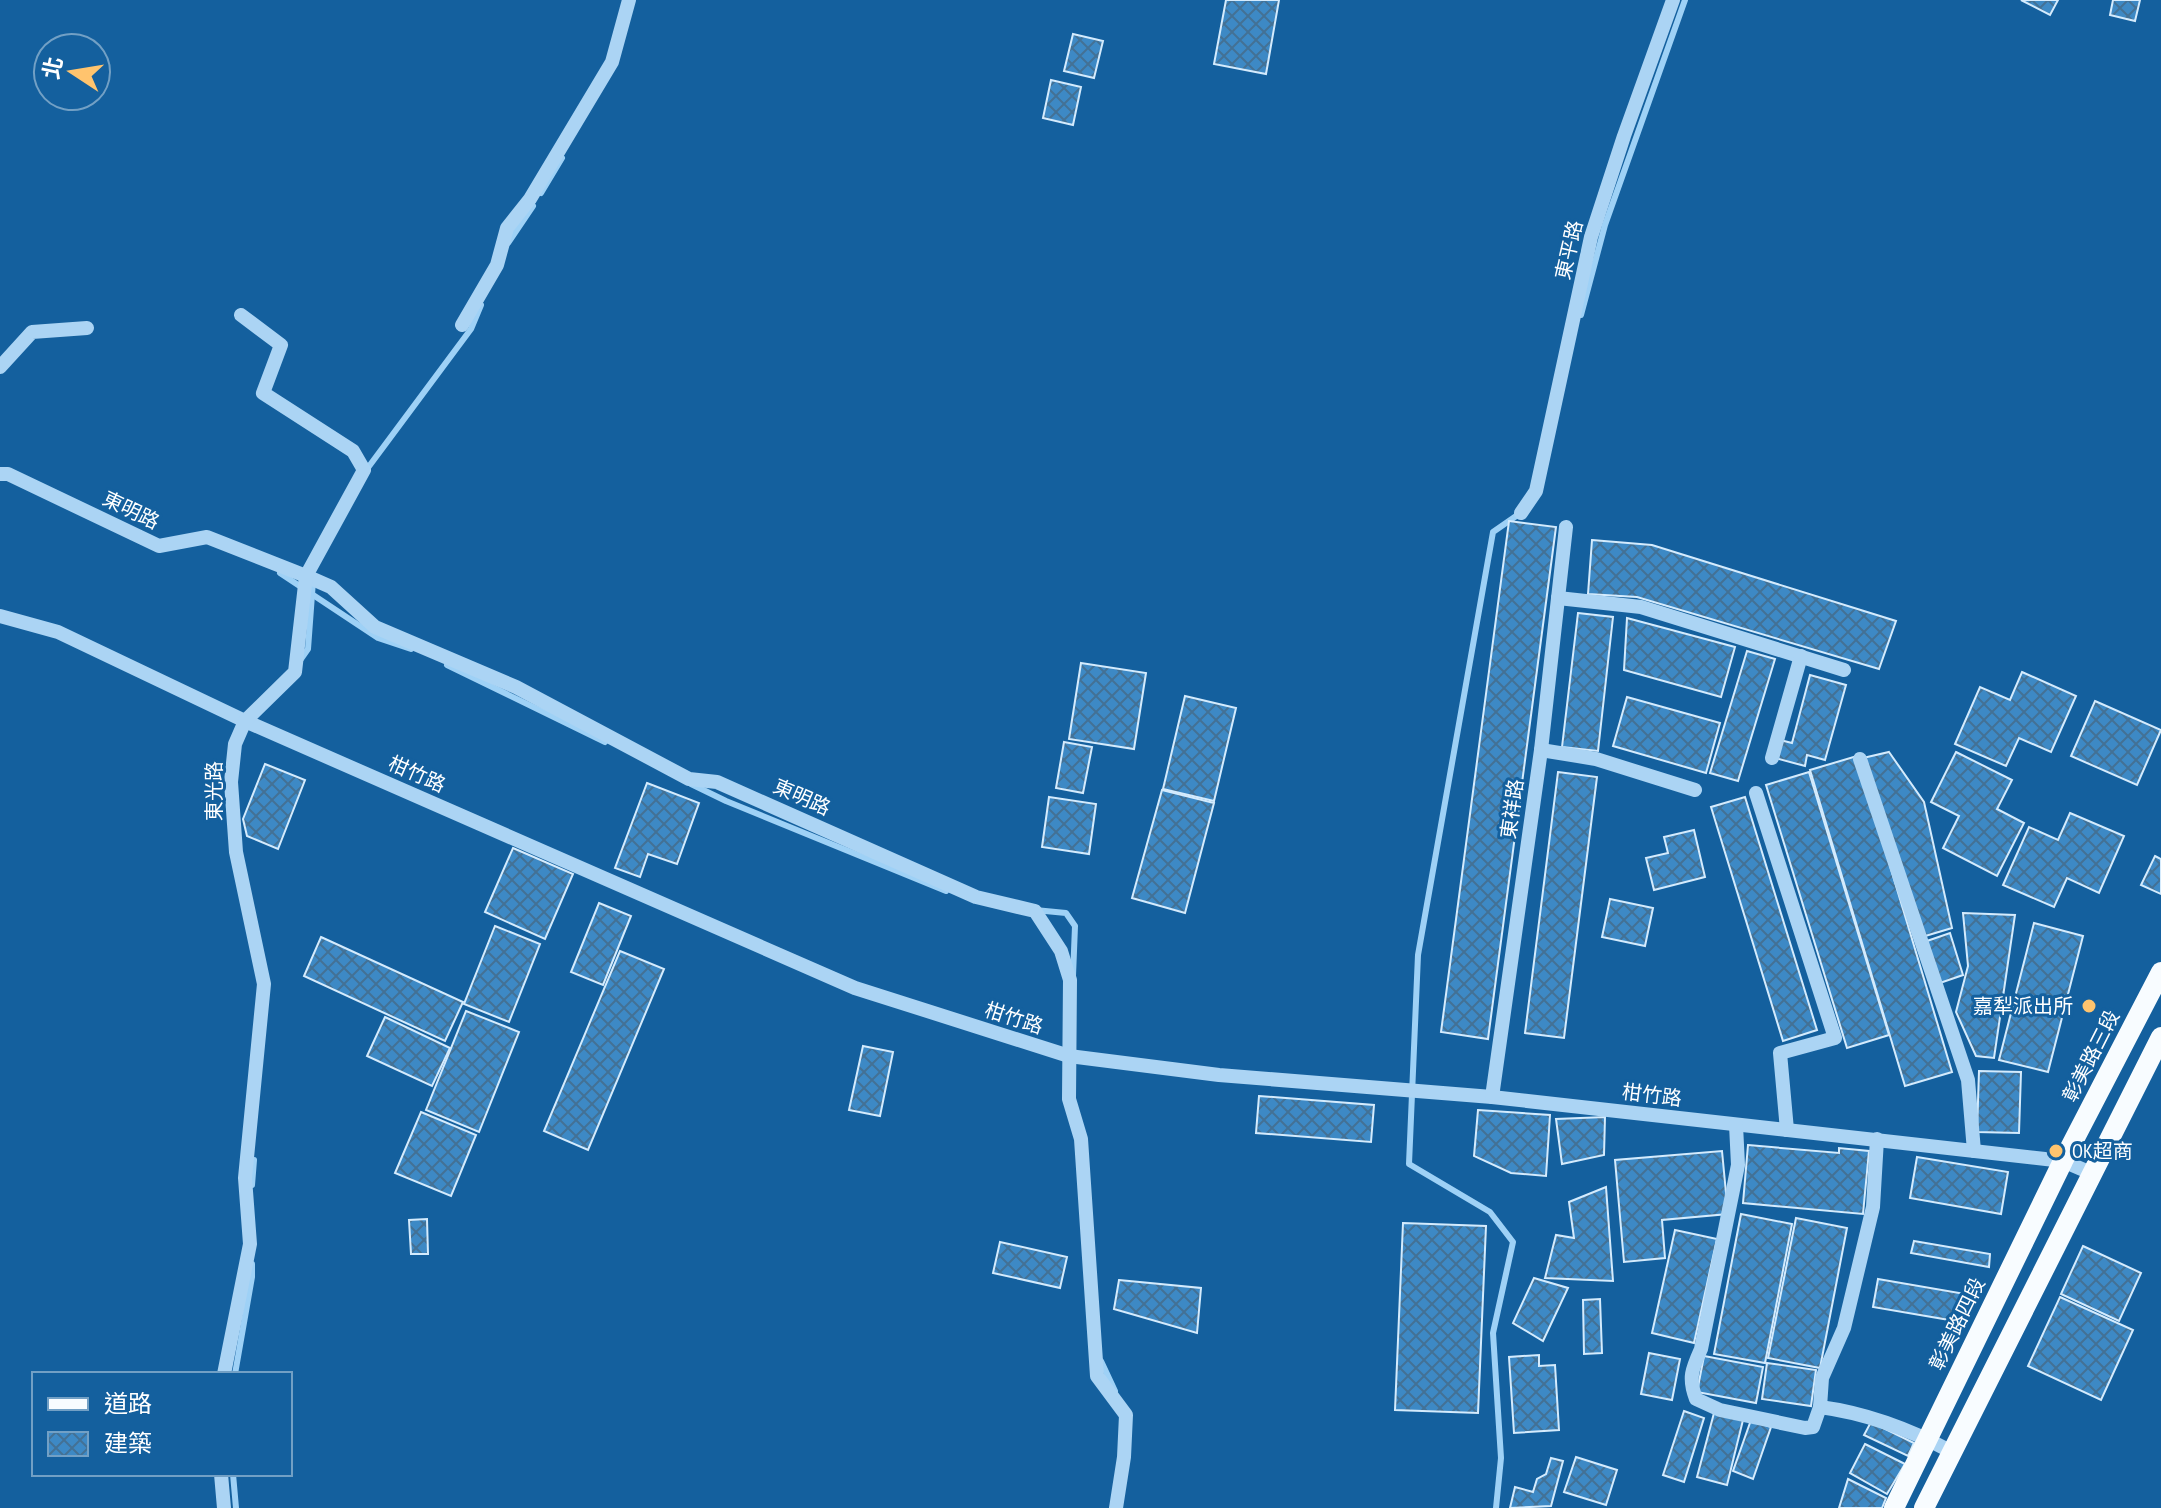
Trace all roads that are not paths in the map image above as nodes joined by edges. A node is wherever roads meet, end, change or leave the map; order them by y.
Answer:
1 (629, 0) edge
2 (1673, 0) edge
3 (241, 315) dead end
4 (462, 325) dead end
5 (87, 328) dead end
6 (0, 367) edge
7 (0, 474) edge
8 (1521, 513) dead end
9 (1566, 527) dead end
10 (306, 576) junction
11 (1558, 598) junction
12 (0, 616) edge
13 (1801, 656) junction
14 (1844, 670) dead end
15 (245, 721) junction
16 (1541, 750) junction
17 (1772, 758) dead end
18 (1860, 759) dead end
19 (1695, 790) dead end
20 (1756, 793) dead end
21 (2161, 972) edge
22 (2129, 1037) junction
23 (2158, 1049) edge
24 (1069, 1056) junction
25 (1492, 1097) junction
26 (1736, 1125) junction
27 (1787, 1130) junction
28 (1877, 1139) junction
29 (1974, 1151) junction
30 (2063, 1161) junction
31 (2091, 1173) junction
32 (224, 1372) edge
33 (1820, 1407) junction
34 (1928, 1439) junction
35 (1952, 1452) junction
36 (221, 1476) edge
37 (224, 1508) edge
38 (1116, 1508) edge
39 (1894, 1508) edge
40 (1924, 1508) edge

1 - 4 street
2 - 8 street, 東平路
3 - 10 street, 東光路
5 - 6 street
7 - 10 street, 東明路
9 - 11 street, 東祥路
10 - 15 street, 東光路
10 - 24 street, 東明路
11 - 13 street
11 - 16 street, 東祥路
12 - 15 street, 柑竹路
13 - 14 street
13 - 17 street
15 - 24 street, 柑竹路
15 - 32 street, 東光路
16 - 19 street
16 - 25 street, 東祥路
18 - 29 street
20 - 27 street
21 - 22 main road, 彰美路三段
22 - 23 street
22 - 30 main road, 彰美路三段
23 - 31 main road
24 - 25 street, 柑竹路
24 - 38 street, 東明路
25 - 26 street, 柑竹路
26 - 27 street, 柑竹路
26 - 33 street
27 - 28 street, 柑竹路
28 - 29 street, 柑竹路
28 - 33 street
29 - 30 street, 柑竹路
30 - 31 street, 柑竹路
30 - 34 main road, 彰美路四段
31 - 35 main road
33 - 34 street
34 - 35 street
34 - 39 main road, 彰美路四段
35 - 40 main road
36 - 37 street

